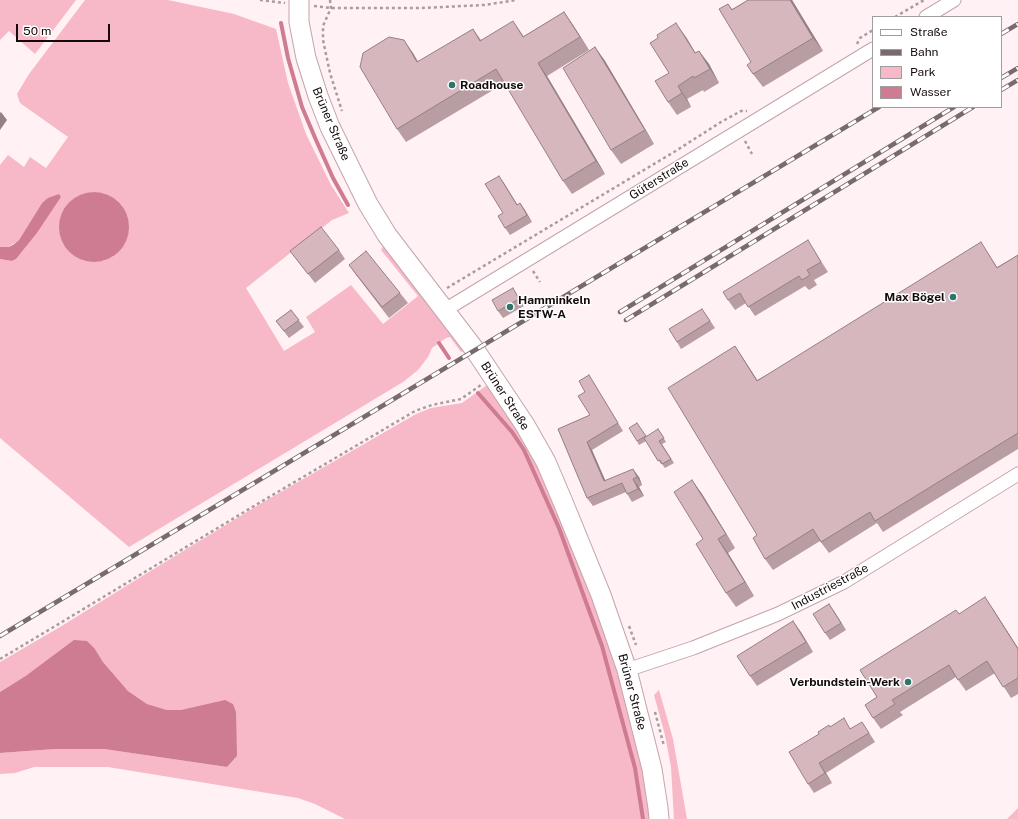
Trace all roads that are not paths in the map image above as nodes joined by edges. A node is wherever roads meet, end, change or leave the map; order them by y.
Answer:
1 (954, 0) edge
2 (299, 3) edge
3 (928, 16) edge
4 (872, 50) edge
5 (445, 310) junction
6 (1018, 474) edge
7 (627, 670) junction
8 (659, 819) edge

1 - 3 street
2 - 5 main road, Brüner Straße
4 - 5 street, Güterstraße
5 - 7 main road, Brüner Straße
6 - 7 street, Industriestraße
7 - 8 main road, Brüner Straße

